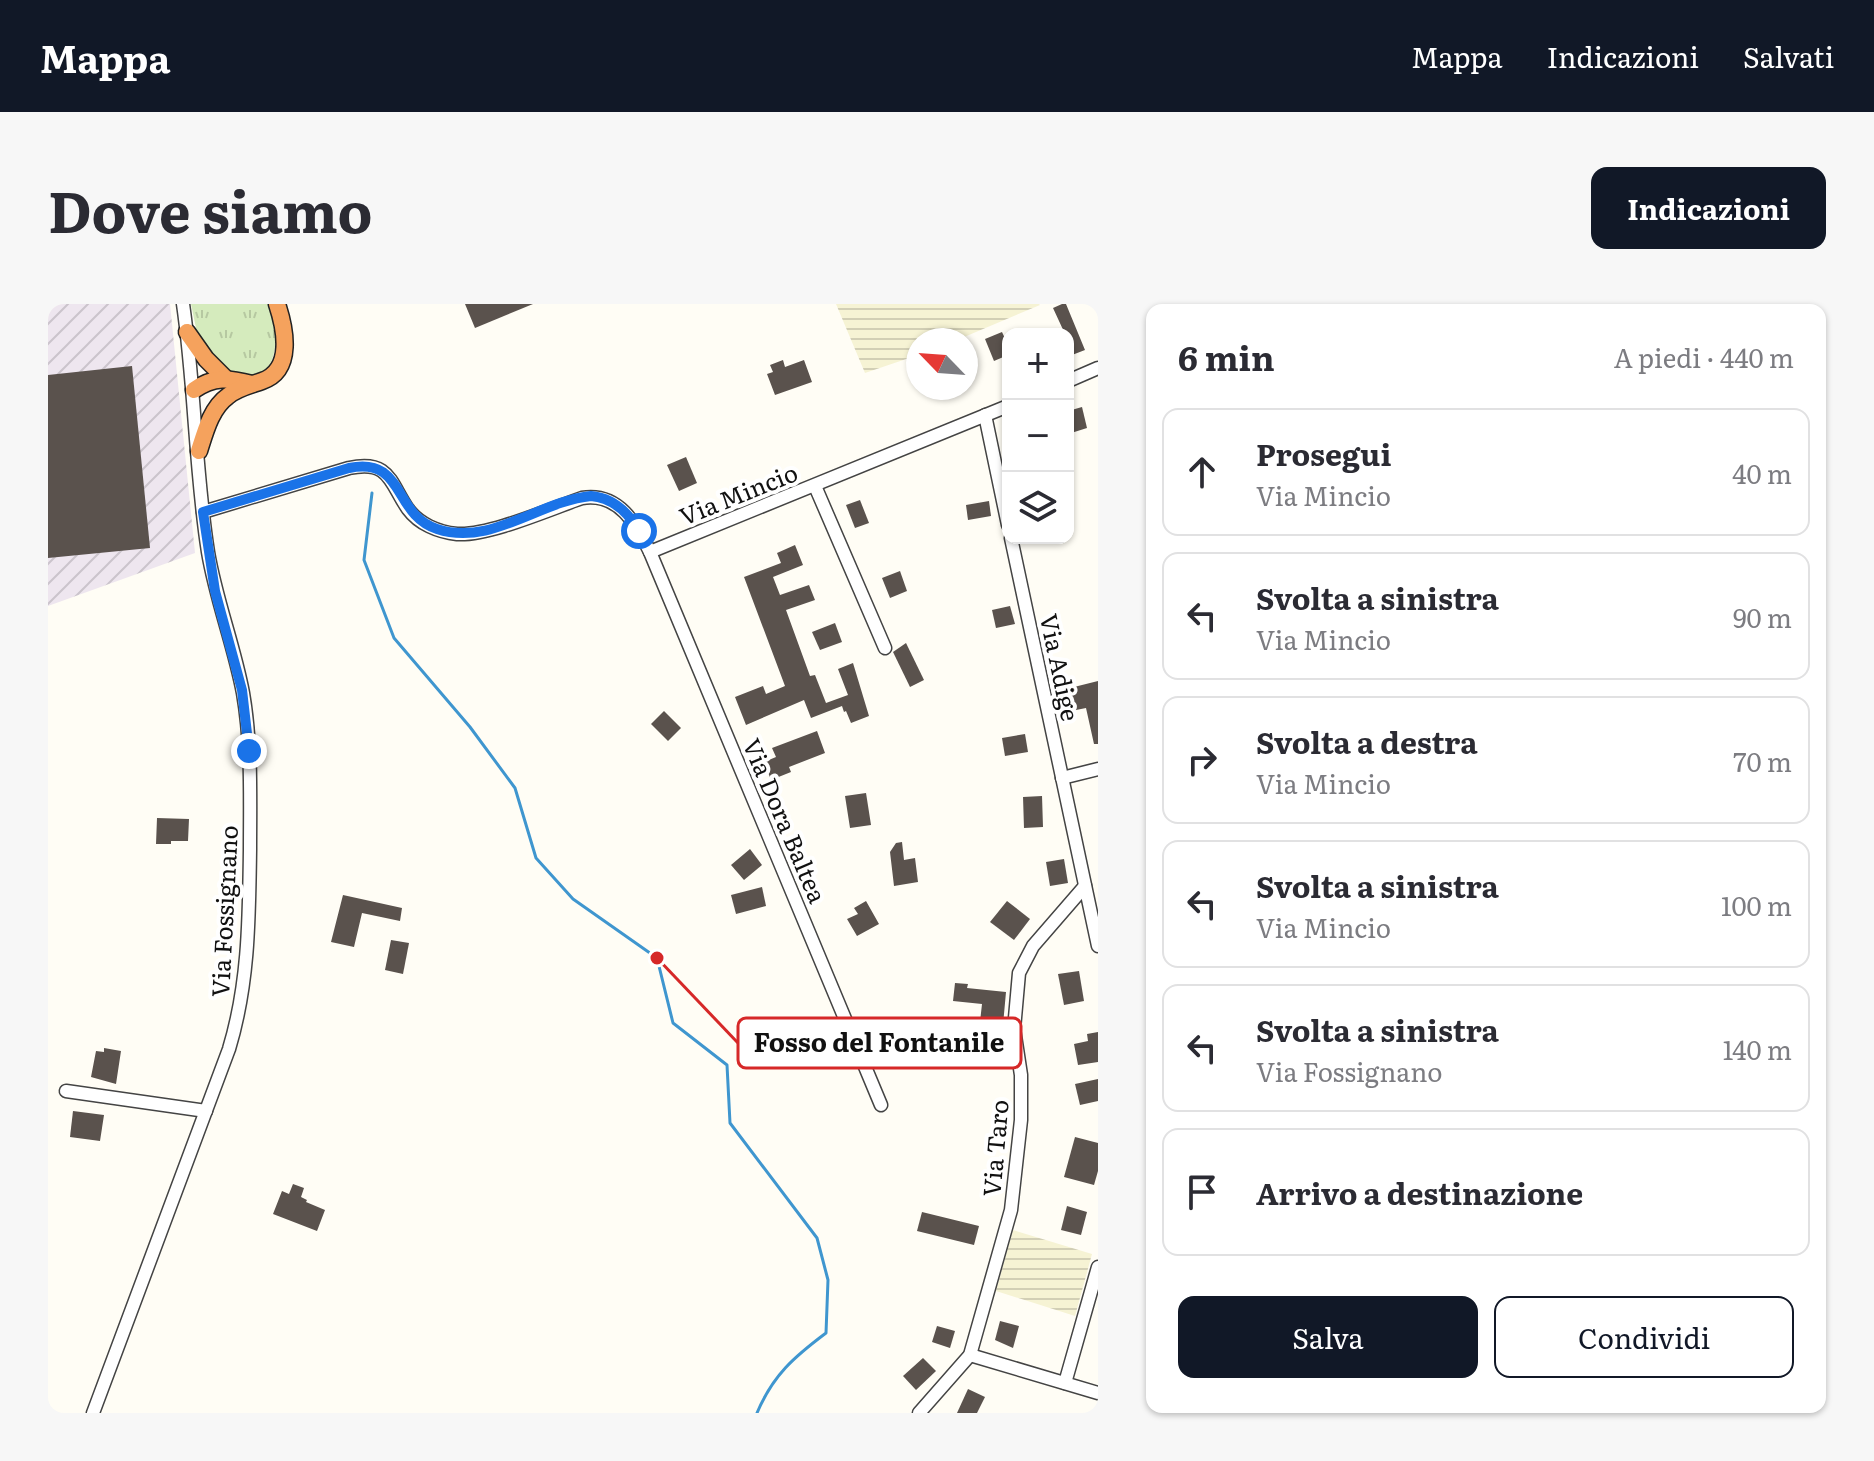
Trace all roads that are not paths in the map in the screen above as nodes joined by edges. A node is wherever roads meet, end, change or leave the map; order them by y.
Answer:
1 (183, 304) edge
2 (277, 304) edge
3 (187, 332) junction
4 (1098, 368) edge
5 (225, 378) junction
6 (1074, 378) edge
7 (252, 384) junction
8 (194, 390) junction
9 (227, 396) junction
10 (1002, 408) edge
11 (985, 415) junction
12 (199, 451) junction
13 (815, 486) junction
14 (1002, 496) edge
15 (203, 512) junction
16 (1012, 544) edge
17 (650, 552) junction
18 (885, 648) dead end
19 (1098, 769) edge
20 (1062, 778) junction
21 (1085, 886) junction
22 (1098, 946) edge
23 (66, 1091) dead end
24 (881, 1105) dead end
25 (206, 1111) junction
26 (1098, 1267) edge
27 (970, 1355) junction
28 (1065, 1383) junction
29 (1098, 1393) edge
30 (93, 1413) edge
31 (919, 1413) edge

1 - 3 street, Via Fossignano
2 - 7 highway
3 - 5 highway
3 - 8 street, Via Fossignano
4 - 6 street
5 - 7 highway
5 - 8 highway
7 - 9 highway
8 - 9 highway
8 - 12 street, Via Fossignano
9 - 12 highway
10 - 11 street, Via Mincio
11 - 13 street, Via Mincio
11 - 14 street
12 - 15 street, Via Fossignano
13 - 17 street, Via Mincio
13 - 18 street
15 - 17 street
15 - 25 street, Via Fossignano
16 - 20 street, Via Adige
17 - 24 street, Via Dora Baltea
19 - 20 street
20 - 21 street, Via Adige
21 - 22 street, Via Adige
21 - 27 street, Via Taro
23 - 25 street
25 - 30 street, Via Fossignano
26 - 28 street
27 - 28 street
27 - 31 street, Via Taro
28 - 29 street

